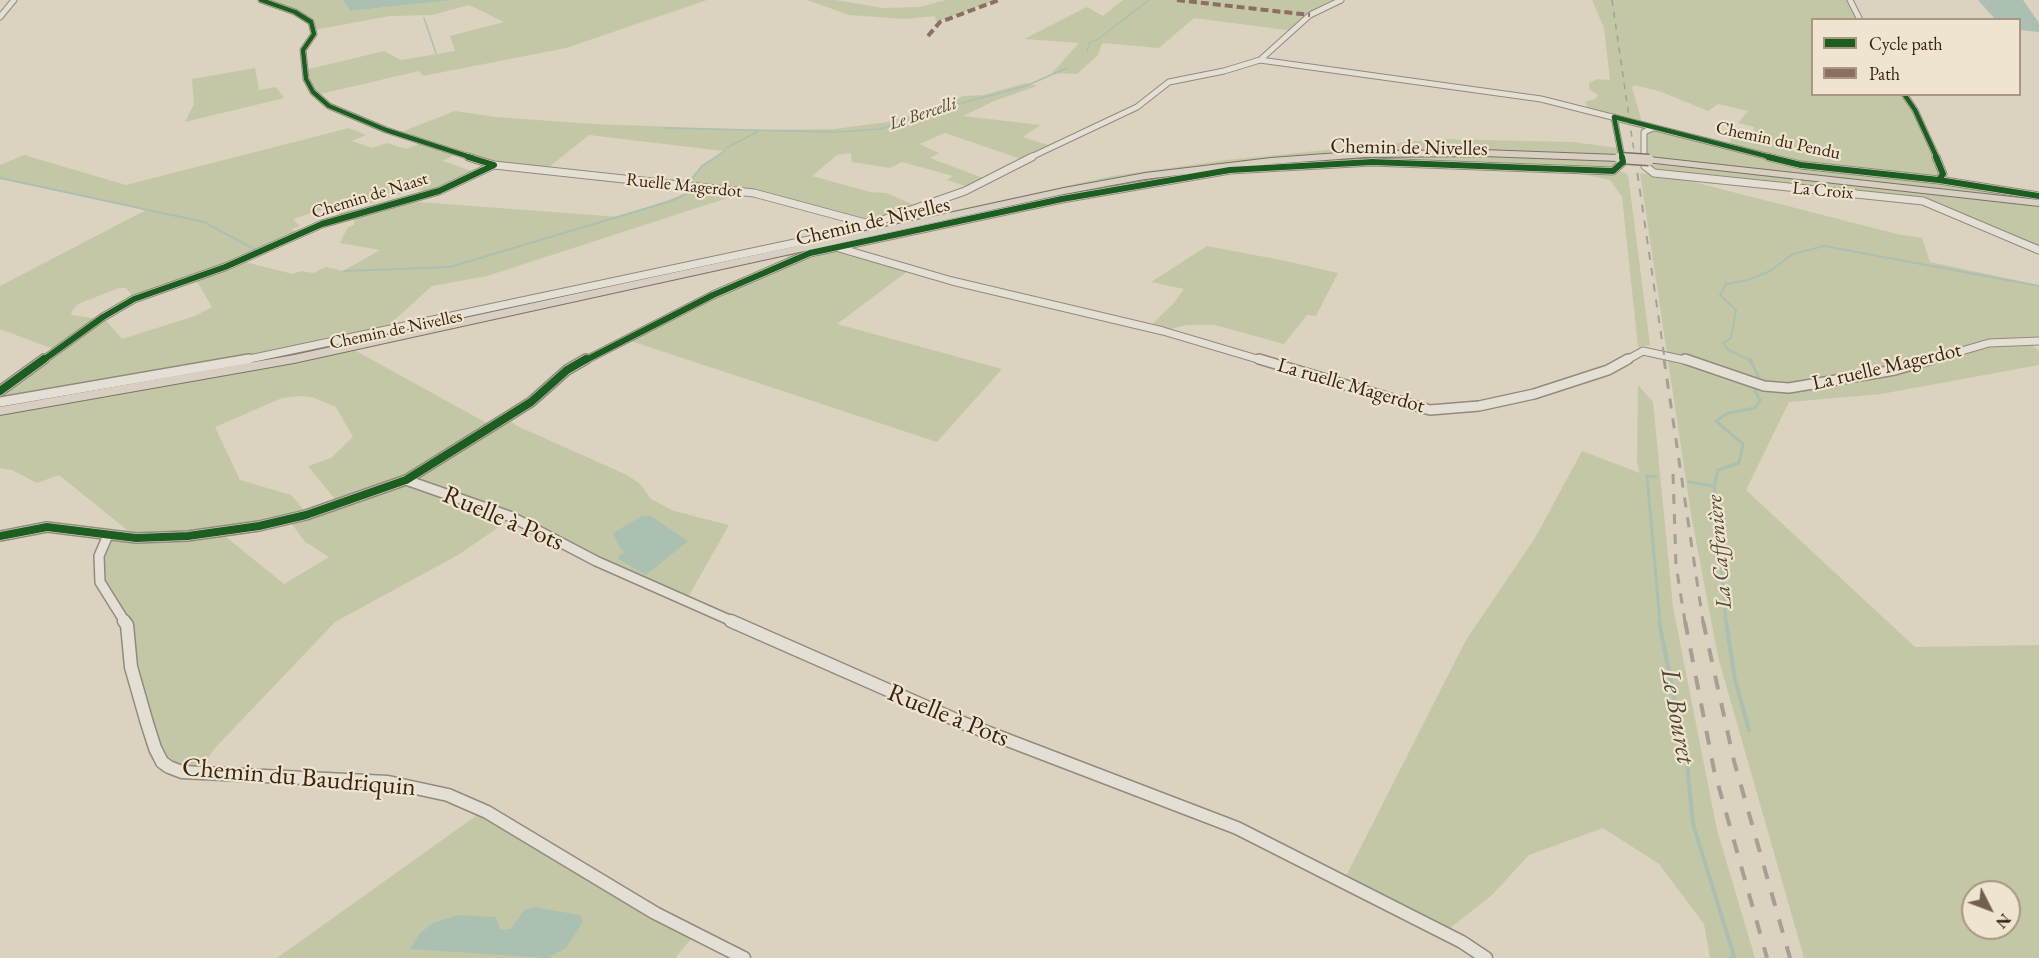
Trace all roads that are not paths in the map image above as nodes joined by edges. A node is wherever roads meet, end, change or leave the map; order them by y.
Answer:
1 (14, 0) edge
2 (261, 0) edge
3 (1341, 0) edge
4 (1850, 0) edge
5 (0, 17) edge
6 (1859, 18) edge
7 (1260, 60) junction
8 (1905, 96) edge
9 (1614, 117) junction
10 (1653, 128) junction
11 (494, 165) junction
12 (1939, 180) junction
13 (2039, 195) edge
14 (2039, 203) edge
15 (869, 224) junction
16 (837, 248) junction
17 (2039, 250) edge
18 (2039, 341) edge
19 (0, 391) edge
20 (0, 402) edge
21 (0, 411) edge
22 (406, 480) junction
23 (108, 535) junction
24 (0, 536) edge
25 (744, 958) edge
26 (1486, 958) edge

1 - 5 street
2 - 11 street, Chemin de Naast
3 - 7 street, Chemin de Nivelles
4 - 6 street
7 - 9 street, Chemin du Pendu
7 - 15 street, Chemin de Nivelles
8 - 12 street
9 - 10 street, Chemin du Pendu
9 - 16 street, Chemin de Nivelles
10 - 12 street, Chemin du Pendu
10 - 17 street, La Croix
11 - 15 street, Ruelle Magerdot
11 - 19 street, Chemin de Naast
12 - 13 street, Chemin du Pendu
14 - 21 highway, bridge
15 - 20 street, Chemin de Nivelles
16 - 18 street, La ruelle Magerdot
16 - 22 street, Chemin de Nivelles
22 - 23 street, Chemin de Nivelles
22 - 26 street, Ruelle à Pots
23 - 24 street, Chemin de Nivelles
23 - 25 street, Chemin du Baudriquin

